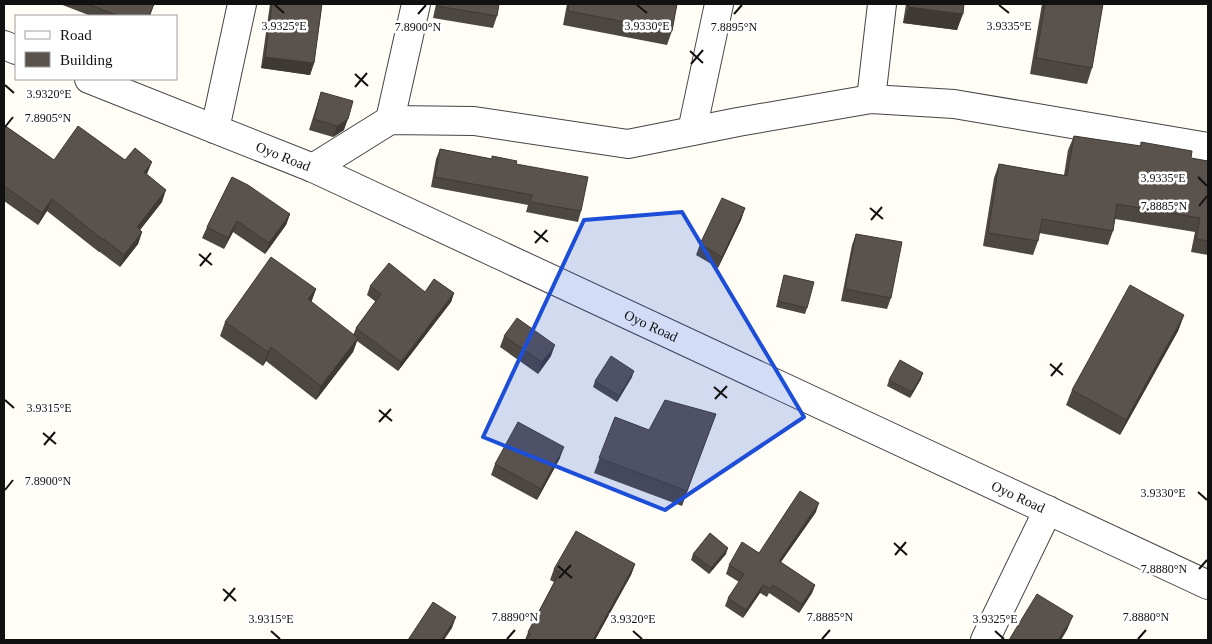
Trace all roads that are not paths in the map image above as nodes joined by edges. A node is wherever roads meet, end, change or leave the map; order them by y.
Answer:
1 (242, 4) edge
2 (416, 4) edge
3 (719, 4) edge
4 (882, 4) edge
5 (92, 80) edge
6 (871, 99) junction
7 (390, 120) junction
8 (215, 129) junction
9 (692, 131) junction
10 (1208, 147) edge
11 (312, 168) junction
12 (1048, 510) junction
13 (1208, 584) edge
14 (985, 640) edge

1 - 8 street
2 - 7 street
3 - 9 street
4 - 6 street
5 - 8 street, Oyo Road
6 - 9 street
6 - 10 street
7 - 9 street
7 - 11 street
8 - 11 street, Oyo Road
11 - 12 street, Oyo Road
12 - 13 street, Oyo Road
12 - 14 street

